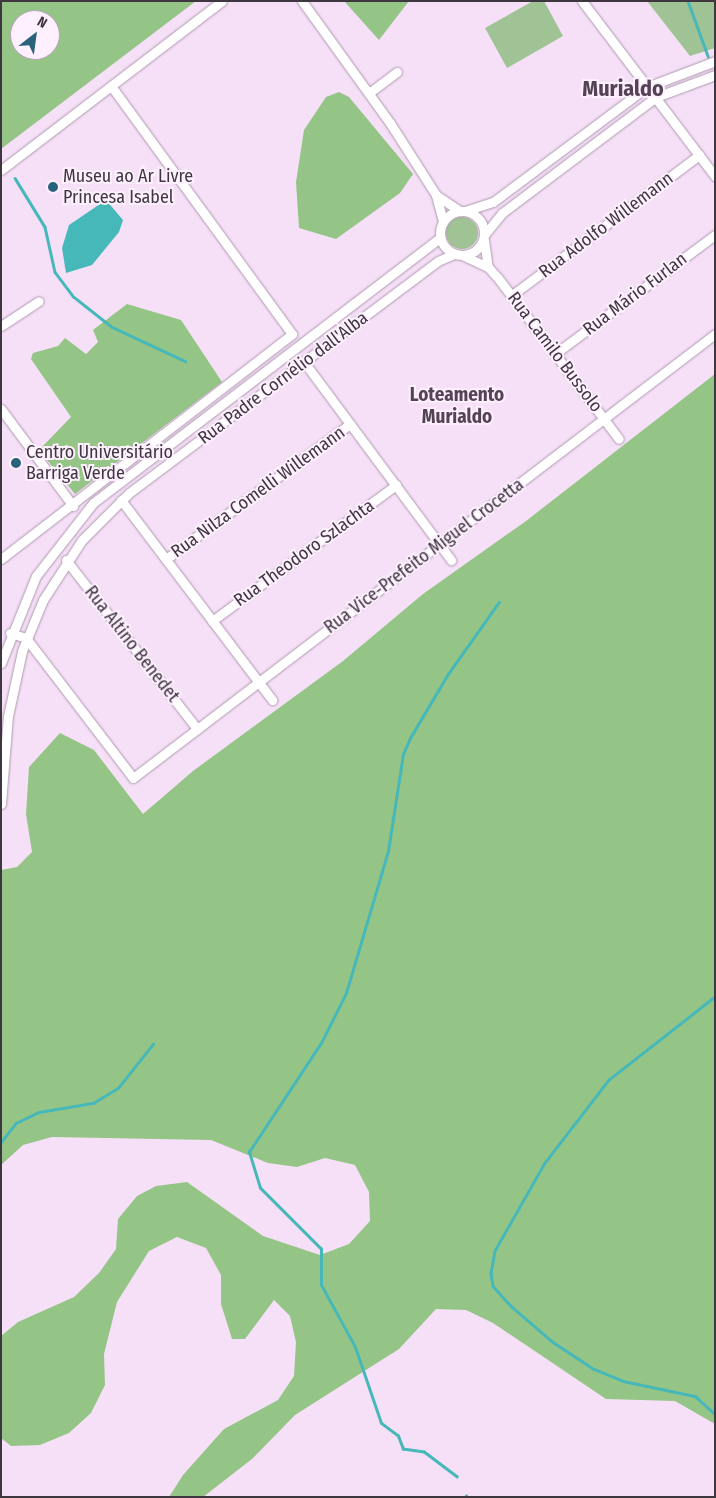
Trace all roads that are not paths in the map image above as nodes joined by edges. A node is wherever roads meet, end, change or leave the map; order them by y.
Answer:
1 (222, 1) edge
2 (302, 1) edge
3 (582, 1) edge
4 (715, 61) edge
5 (397, 72) dead end
6 (715, 75) edge
7 (112, 86) junction
8 (648, 87) junction
9 (369, 92) junction
10 (656, 98) junction
11 (699, 155) junction
12 (1, 170) edge
13 (715, 176) edge
14 (436, 195) junction
15 (463, 211) junction
16 (442, 222) junction
17 (715, 235) edge
18 (484, 237) junction
19 (440, 238) junction
20 (454, 254) junction
21 (464, 256) junction
22 (488, 267) junction
23 (512, 296) junction
24 (39, 301) dead end
25 (1, 326) edge
26 (715, 334) edge
27 (556, 353) junction
28 (304, 362) junction
29 (1, 409) edge
30 (604, 418) junction
31 (350, 424) junction
32 (619, 439) dead end
33 (396, 486) junction
34 (121, 500) junction
35 (73, 506) junction
36 (439, 544) junction
37 (166, 559) junction
38 (1, 560) edge
39 (66, 560) junction
40 (451, 560) dead end
41 (212, 621) junction
42 (10, 633) junction
43 (26, 638) junction
44 (1, 663) edge
45 (258, 682) junction
46 (272, 700) dead end
47 (197, 729) junction
48 (1, 804) edge

1 - 7 street
2 - 9 street
3 - 8 street
4 - 8 street
5 - 9 street
6 - 10 street
7 - 12 street
7 - 35 street
8 - 10 street
8 - 15 street
9 - 14 street
10 - 11 street
10 - 18 street
11 - 13 street
11 - 23 street, Rua Adolfo Willemann
14 - 15 street
14 - 16 street
15 - 16 street
15 - 18 street
16 - 19 street
17 - 27 street, Rua Mário Furlan
18 - 21 street
18 - 22 street
19 - 20 street
19 - 42 street, Rua Padre Cornélio dall'Alba
20 - 21 street
20 - 28 street, Rua Padre Cornélio dall'Alba
21 - 22 street, Rua Camilo Bussolo
22 - 23 street, Rua Camilo Bussolo
23 - 27 street, Rua Camilo Bussolo
24 - 25 street
26 - 30 street, Rua Vice-Prefeito Miguel Crocetta
27 - 30 street, Rua Camilo Bussolo
28 - 31 street
28 - 34 street, Rua Padre Cornélio dall'Alba
29 - 35 street
30 - 32 street, Rua Camilo Bussolo
30 - 36 street, Rua Vice-Prefeito Miguel Crocetta
31 - 33 street
31 - 37 street, Rua Nilza Comelli Willemann
33 - 36 street
33 - 41 street, Rua Theodoro Szlachta
34 - 37 street
34 - 39 street, Rua Padre Cornélio dall'Alba
35 - 38 street
36 - 40 street
36 - 45 street, Rua Vice-Prefeito Miguel Crocetta
37 - 41 street
39 - 43 street, Rua Padre Cornélio dall'Alba
39 - 47 street, Rua Altino Benedet
41 - 45 street
42 - 43 street
42 - 44 street, Rua Padre Cornélio dall'Alba
43 - 47 street, Rua Vice-Prefeito Miguel Crocetta
43 - 48 street, Rua Padre Cornélio dall'Alba
45 - 46 street
45 - 47 street, Rua Vice-Prefeito Miguel Crocetta

